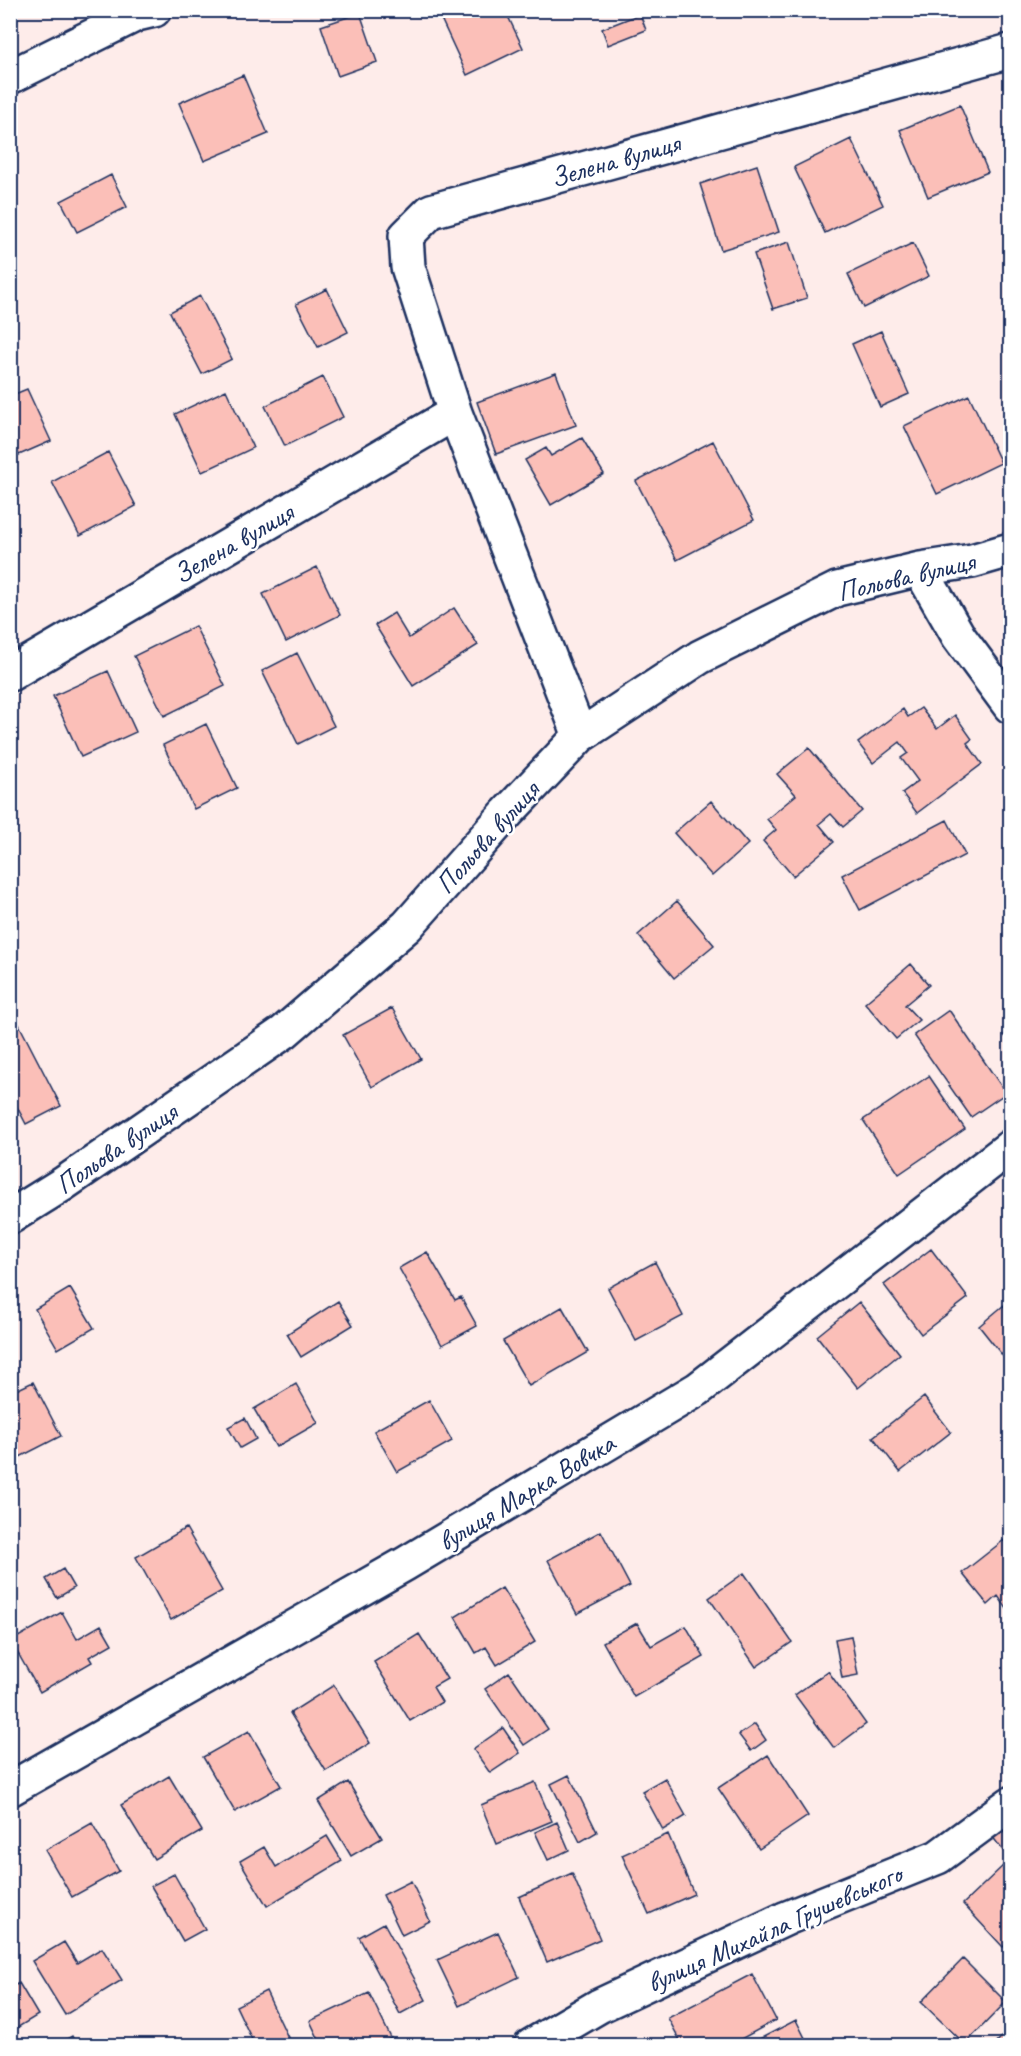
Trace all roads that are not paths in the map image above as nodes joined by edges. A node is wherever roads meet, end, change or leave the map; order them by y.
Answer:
1 (154, 10) edge
2 (1011, 51) edge
3 (10, 77) edge
4 (455, 413) junction
5 (1011, 550) edge
6 (920, 569) junction
7 (10, 674) edge
8 (1011, 706) edge
9 (580, 736) junction
10 (1011, 1147) edge
11 (10, 1217) edge
12 (10, 1789) edge
13 (1011, 1803) edge
14 (531, 2046) edge

1 - 3 street
2 - 4 street, Зелена вулиця
4 - 7 street, Зелена вулиця
4 - 9 street, Зелена вулиця
5 - 6 street, Польова вулиця
6 - 8 street
6 - 9 street, Польова вулиця
9 - 11 street, Польова вулиця
10 - 12 street, вулиця Марка Вовчка
13 - 14 street, вулиця Михайла Грушевського

